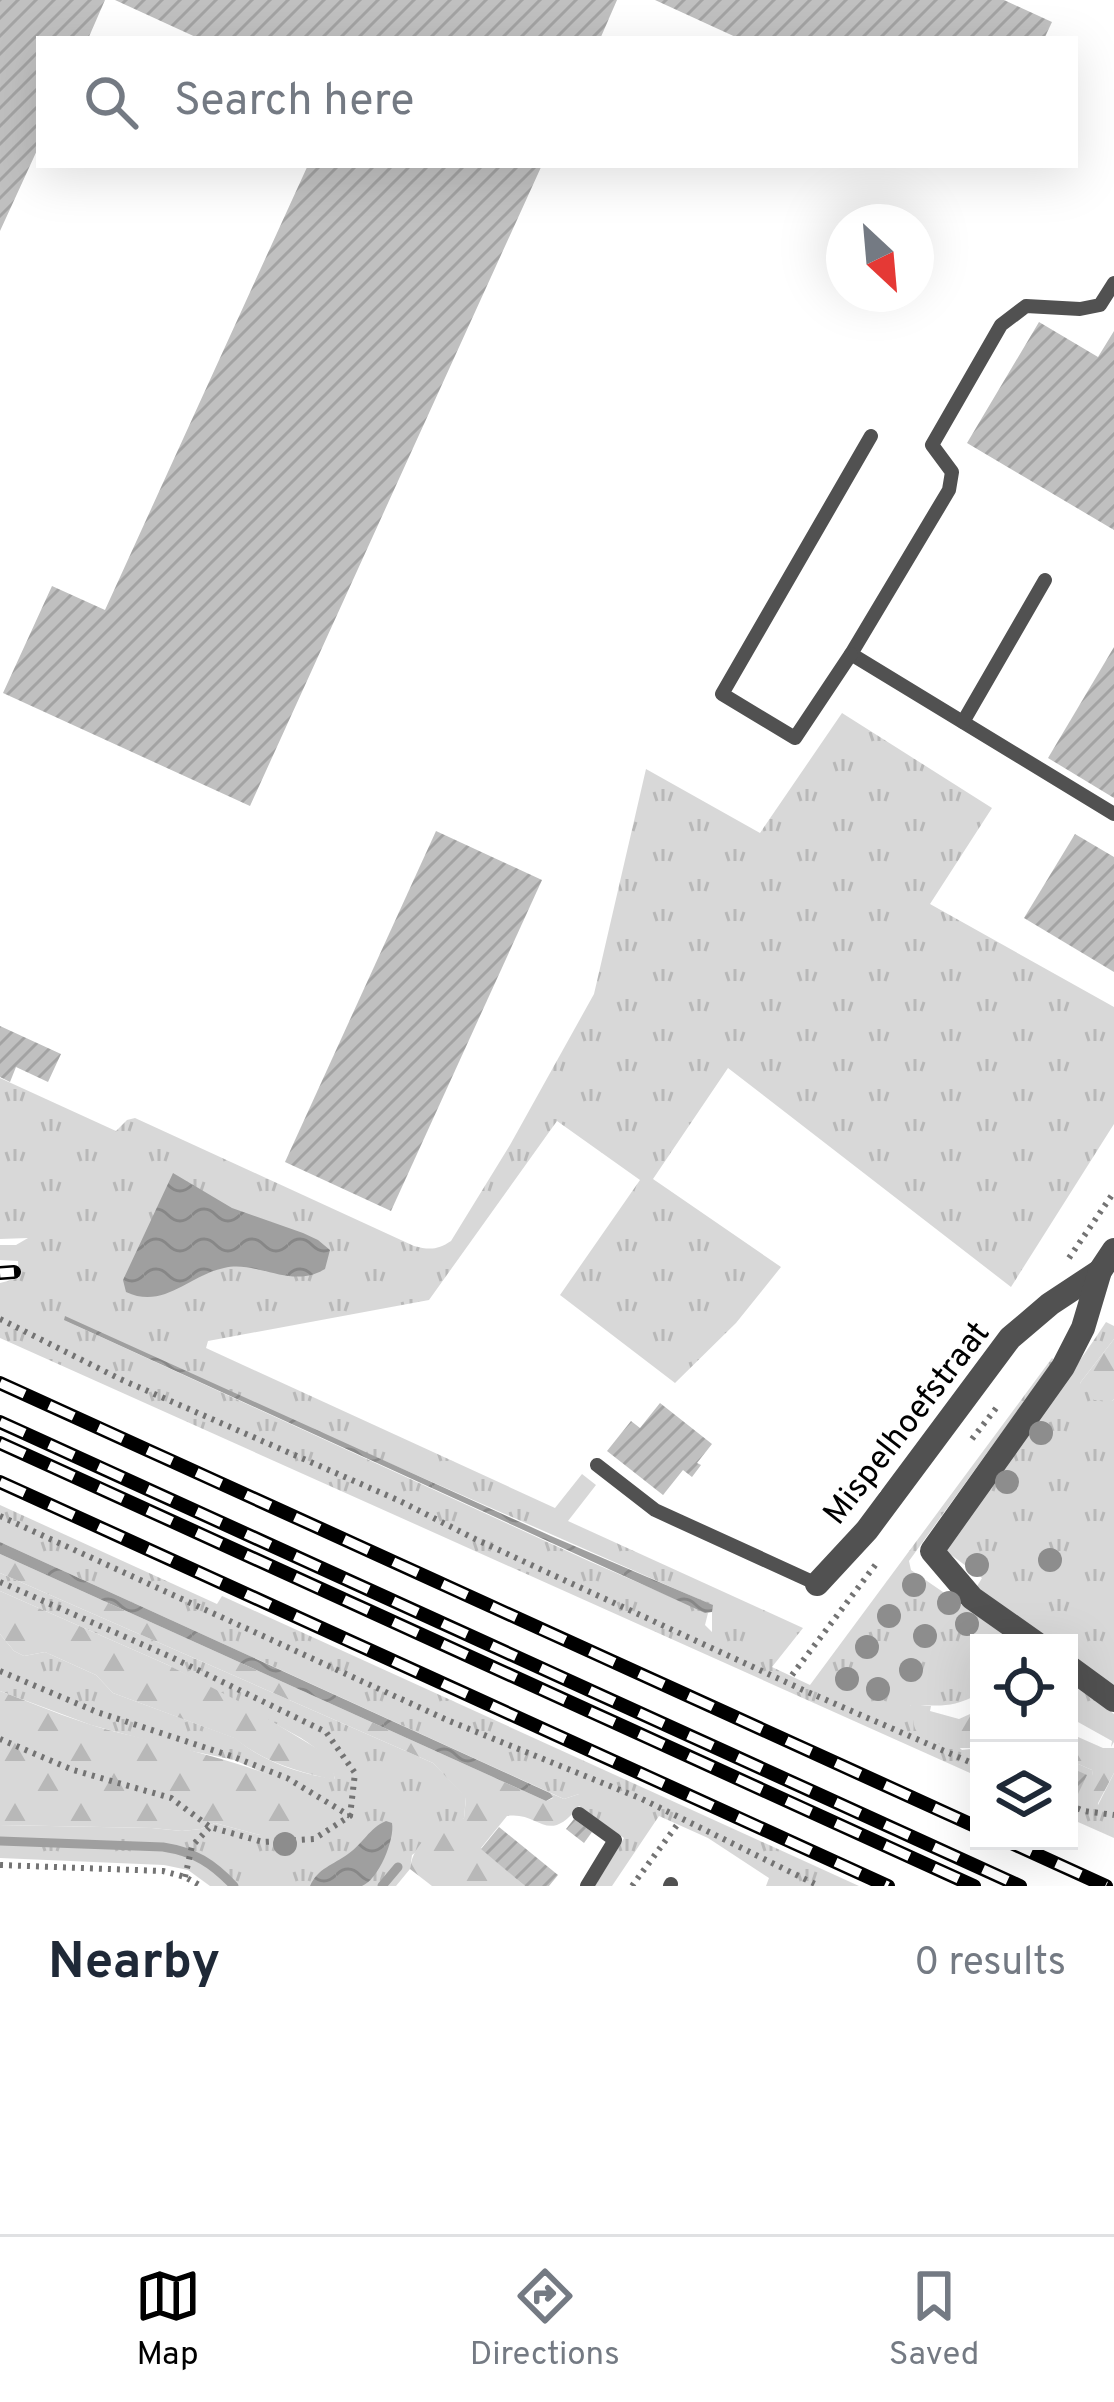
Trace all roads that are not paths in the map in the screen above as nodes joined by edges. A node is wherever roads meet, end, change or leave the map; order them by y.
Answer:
1 (1114, 283) edge
2 (871, 436) dead end
3 (1045, 580) dead end
4 (851, 654) junction
5 (963, 722) junction
6 (1114, 814) edge
7 (1107, 1261) edge
8 (597, 1465) dead end
9 (817, 1584) joint
10 (1023, 1634) edge
11 (1078, 1673) edge
12 (1114, 1700) edge
13 (579, 1814) dead end
14 (587, 1886) edge

1 - 4 lane
2 - 4 lane
3 - 5 lane
4 - 5 lane
5 - 6 lane
7 - 9 street, Mispelhoefstraat
7 - 10 street, Mispelhoefstraat
8 - 9 lane
11 - 12 street
13 - 14 lane

